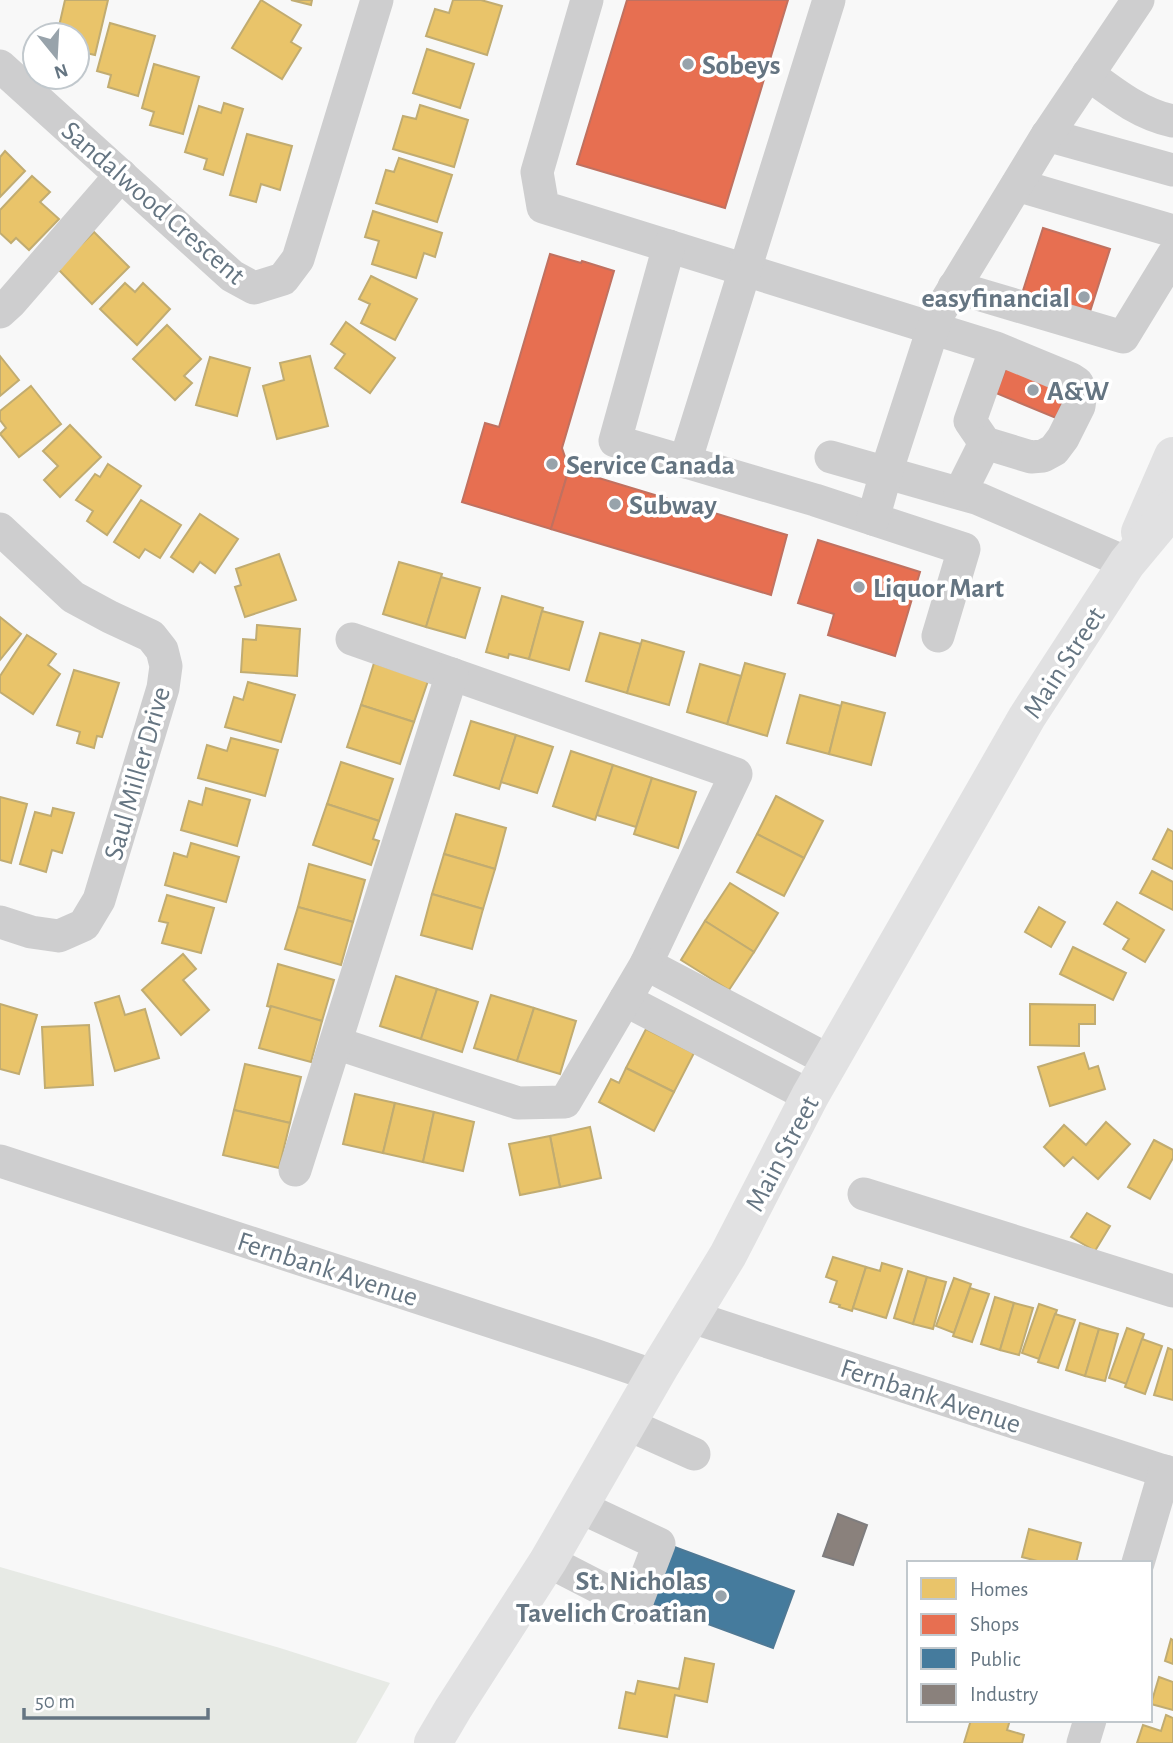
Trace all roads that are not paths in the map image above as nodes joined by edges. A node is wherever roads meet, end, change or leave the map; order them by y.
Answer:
1 (377, 0) edge
2 (587, 0) edge
3 (829, 0) edge
4 (1138, 0) edge
5 (0, 66) edge
6 (1088, 74) junction
7 (1173, 121) edge
8 (1047, 135) junction
9 (1173, 170) edge
10 (121, 175) junction
11 (1017, 185) junction
12 (1173, 231) edge
13 (669, 246) junction
14 (1173, 254) edge
15 (746, 270) junction
16 (954, 287) junction
17 (0, 312) edge
18 (933, 328) junction
19 (996, 348) junction
20 (985, 443) junction
21 (1173, 456) edge
22 (831, 457) dead end
23 (685, 462) junction
24 (886, 473) junction
25 (960, 493) junction
26 (1173, 508) edge
27 (873, 519) junction
28 (0, 529) edge
29 (1127, 563) junction
30 (938, 636) dead end
31 (352, 639) dead end
32 (452, 674) junction
33 (0, 922) edge
34 (646, 964) junction
35 (625, 1000) junction
36 (335, 1043) junction
37 (830, 1061) junction
38 (810, 1096) junction
39 (0, 1161) edge
40 (295, 1170) dead end
41 (864, 1194) dead end
42 (1173, 1291) edge
43 (690, 1316) junction
44 (655, 1376) junction
45 (627, 1424) junction
46 (694, 1454) dead end
47 (1169, 1473) edge
48 (580, 1507) junction
49 (548, 1561) junction
50 (1139, 1561) edge
51 (1089, 1722) edge
52 (433, 1743) edge
53 (1083, 1743) edge

1 - 10 street, Sandalwood Crescent
2 - 13 street
3 - 15 street
4 - 6 street
5 - 10 street, Sandalwood Crescent
6 - 7 street
6 - 8 street
8 - 9 street
8 - 11 street
10 - 17 street
11 - 12 street
11 - 16 street
13 - 15 street
13 - 23 street
14 - 16 street
15 - 18 street
15 - 23 street
16 - 18 street
18 - 19 street
18 - 24 street
19 - 20 street
19 - 20 street
20 - 25 street
21 - 29 main road, Main Street
22 - 24 street
23 - 27 street
24 - 25 street
24 - 27 street
25 - 29 street
26 - 29 main road, Main Street
27 - 30 street
28 - 33 street, Saul Miller Drive
29 - 37 main road, Main Street
31 - 32 street
32 - 34 street
32 - 36 street
34 - 35 street
34 - 37 street
35 - 36 street
35 - 38 street
36 - 40 street
37 - 38 main road, Main Street
38 - 43 main road, Main Street
39 - 44 street, Fernbank Avenue
41 - 42 street
43 - 44 main road, Main Street
43 - 47 street, Fernbank Avenue
44 - 45 main road, Main Street
45 - 46 street
45 - 48 main road, Main Street
47 - 50 street
48 - 49 main road, Main Street
48 - 49 street
49 - 52 main road, Main Street
51 - 53 street

